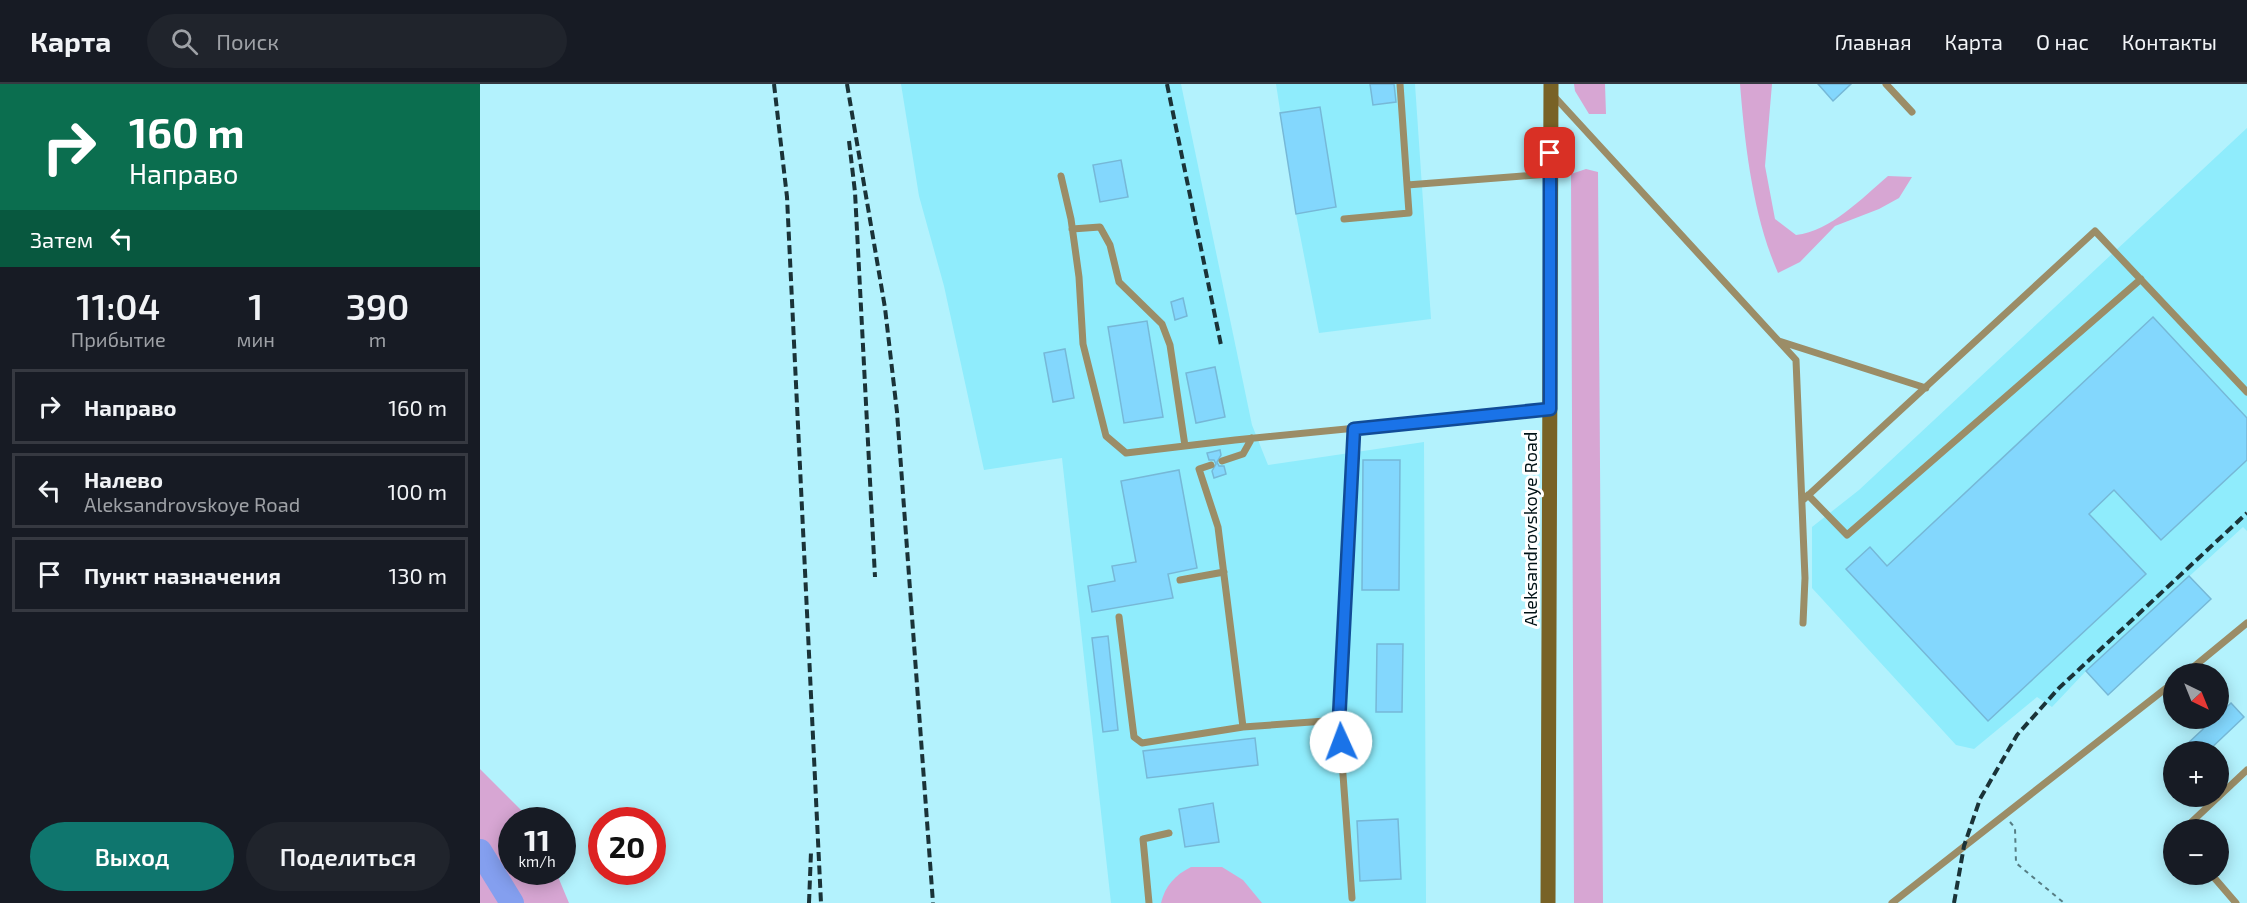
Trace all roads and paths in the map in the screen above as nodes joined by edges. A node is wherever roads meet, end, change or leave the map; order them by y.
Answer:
1 (1400, 84) edge
2 (1886, 84) edge
3 (1551, 88) edge
4 (1912, 112) dead end
5 (1550, 174) junction
6 (1061, 176) dead end
7 (1407, 184) junction
8 (1344, 219) dead end
9 (1072, 229) junction
10 (2141, 279) junction
11 (1779, 341) junction
12 (1926, 387) junction
13 (2247, 392) edge
14 (1550, 409) junction
15 (1354, 429) junction
16 (1252, 438) junction
17 (1185, 446) junction
18 (1222, 461) dead end
19 (1210, 465) dead end
20 (1808, 495) junction
21 (1802, 501) junction
22 (1224, 572) junction
23 (1180, 580) dead end
24 (1119, 617) dead end
25 (1803, 623) dead end
26 (2247, 623) edge
27 (2198, 663) edge
28 (2163, 691) edge
29 (1339, 720) junction
30 (1243, 727) junction
31 (2247, 770) edge
32 (2004, 815) junction
33 (2195, 819) edge
34 (1169, 832) dead end
35 (2220, 885) edge
36 (1352, 898) dead end
37 (1149, 903) edge
38 (1548, 903) edge
39 (1892, 903) edge
40 (2064, 903) edge
41 (2236, 903) edge

1 - 7 lane
2 - 4 lane
3 - 5 main road, Aleksandrovskoye Road
3 - 11 lane
5 - 7 lane
5 - 14 main road, Aleksandrovskoye Road
6 - 9 lane
7 - 8 lane
9 - 17 lane
9 - 17 lane
10 - 12 lane
10 - 13 lane
10 - 20 lane
11 - 12 lane
11 - 21 lane
12 - 20 lane
14 - 15 lane
14 - 38 main road, Aleksandrovskoye Road
15 - 16 lane
15 - 29 lane
16 - 17 lane
16 - 18 lane
19 - 22 lane
20 - 21 lane
21 - 25 lane
22 - 23 lane
22 - 30 lane
24 - 30 lane
26 - 27 lane
28 - 32 lane
29 - 30 lane
29 - 36 lane
31 - 33 lane
32 - 39 lane
32 - 40 path
34 - 37 lane
35 - 41 lane

